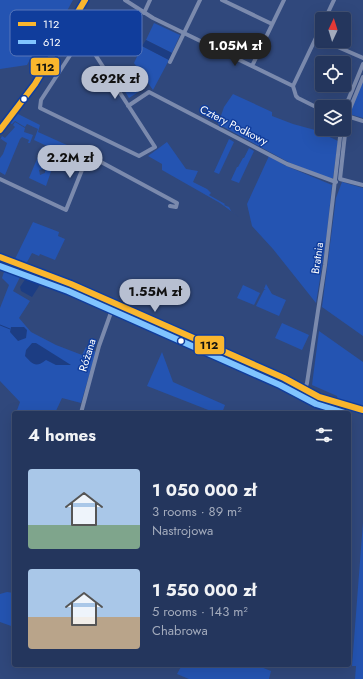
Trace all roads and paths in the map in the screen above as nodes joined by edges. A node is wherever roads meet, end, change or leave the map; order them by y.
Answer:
1 (85, 0) edge
2 (125, 0) edge
3 (150, 0) edge
4 (200, 0) edge
5 (222, 0) edge
6 (284, 0) edge
7 (334, 0) edge
8 (79, 10) edge
9 (140, 10) edge
10 (328, 12) edge
11 (144, 13) joint
12 (272, 24) junction
13 (184, 33) junction
14 (315, 40) edge
15 (339, 48) edge
16 (52, 56) edge
17 (70, 56) edge
18 (96, 56) edge
19 (363, 58) edge
20 (170, 62) dead end
21 (363, 64) edge
22 (252, 66) junction
23 (363, 77) edge
24 (293, 86) junction
25 (348, 100) edge
26 (128, 106) junction
27 (315, 106) edge
28 (351, 106) edge
29 (351, 117) edge
30 (363, 121) edge
31 (0, 130) edge
32 (340, 136) edge
33 (345, 136) edge
34 (0, 179) edge
35 (336, 182) junction
36 (363, 185) edge
37 (170, 206) dead end
38 (0, 257) edge
39 (114, 304) junction
40 (305, 389) junction
41 (363, 410) edge
42 (81, 411) edge

1 - 8 street
2 - 9 street
3 - 11 street
4 - 13 street
5 - 12 street
6 - 12 street
7 - 10 street
11 - 13 street
12 - 22 street
13 - 20 street
13 - 22 street
14 - 24 street
15 - 19 street
16 - 31 street
17 - 26 street
18 - 26 street
21 - 25 street
22 - 24 street
23 - 28 street
24 - 27 street
26 - 35 street, Cztery Podkowy
29 - 30 street
32 - 35 street, Bratnia
33 - 36 street
34 - 37 street
35 - 40 street, Bratnia
38 - 39 street
39 - 40 street
39 - 42 street, Różana
40 - 41 street

